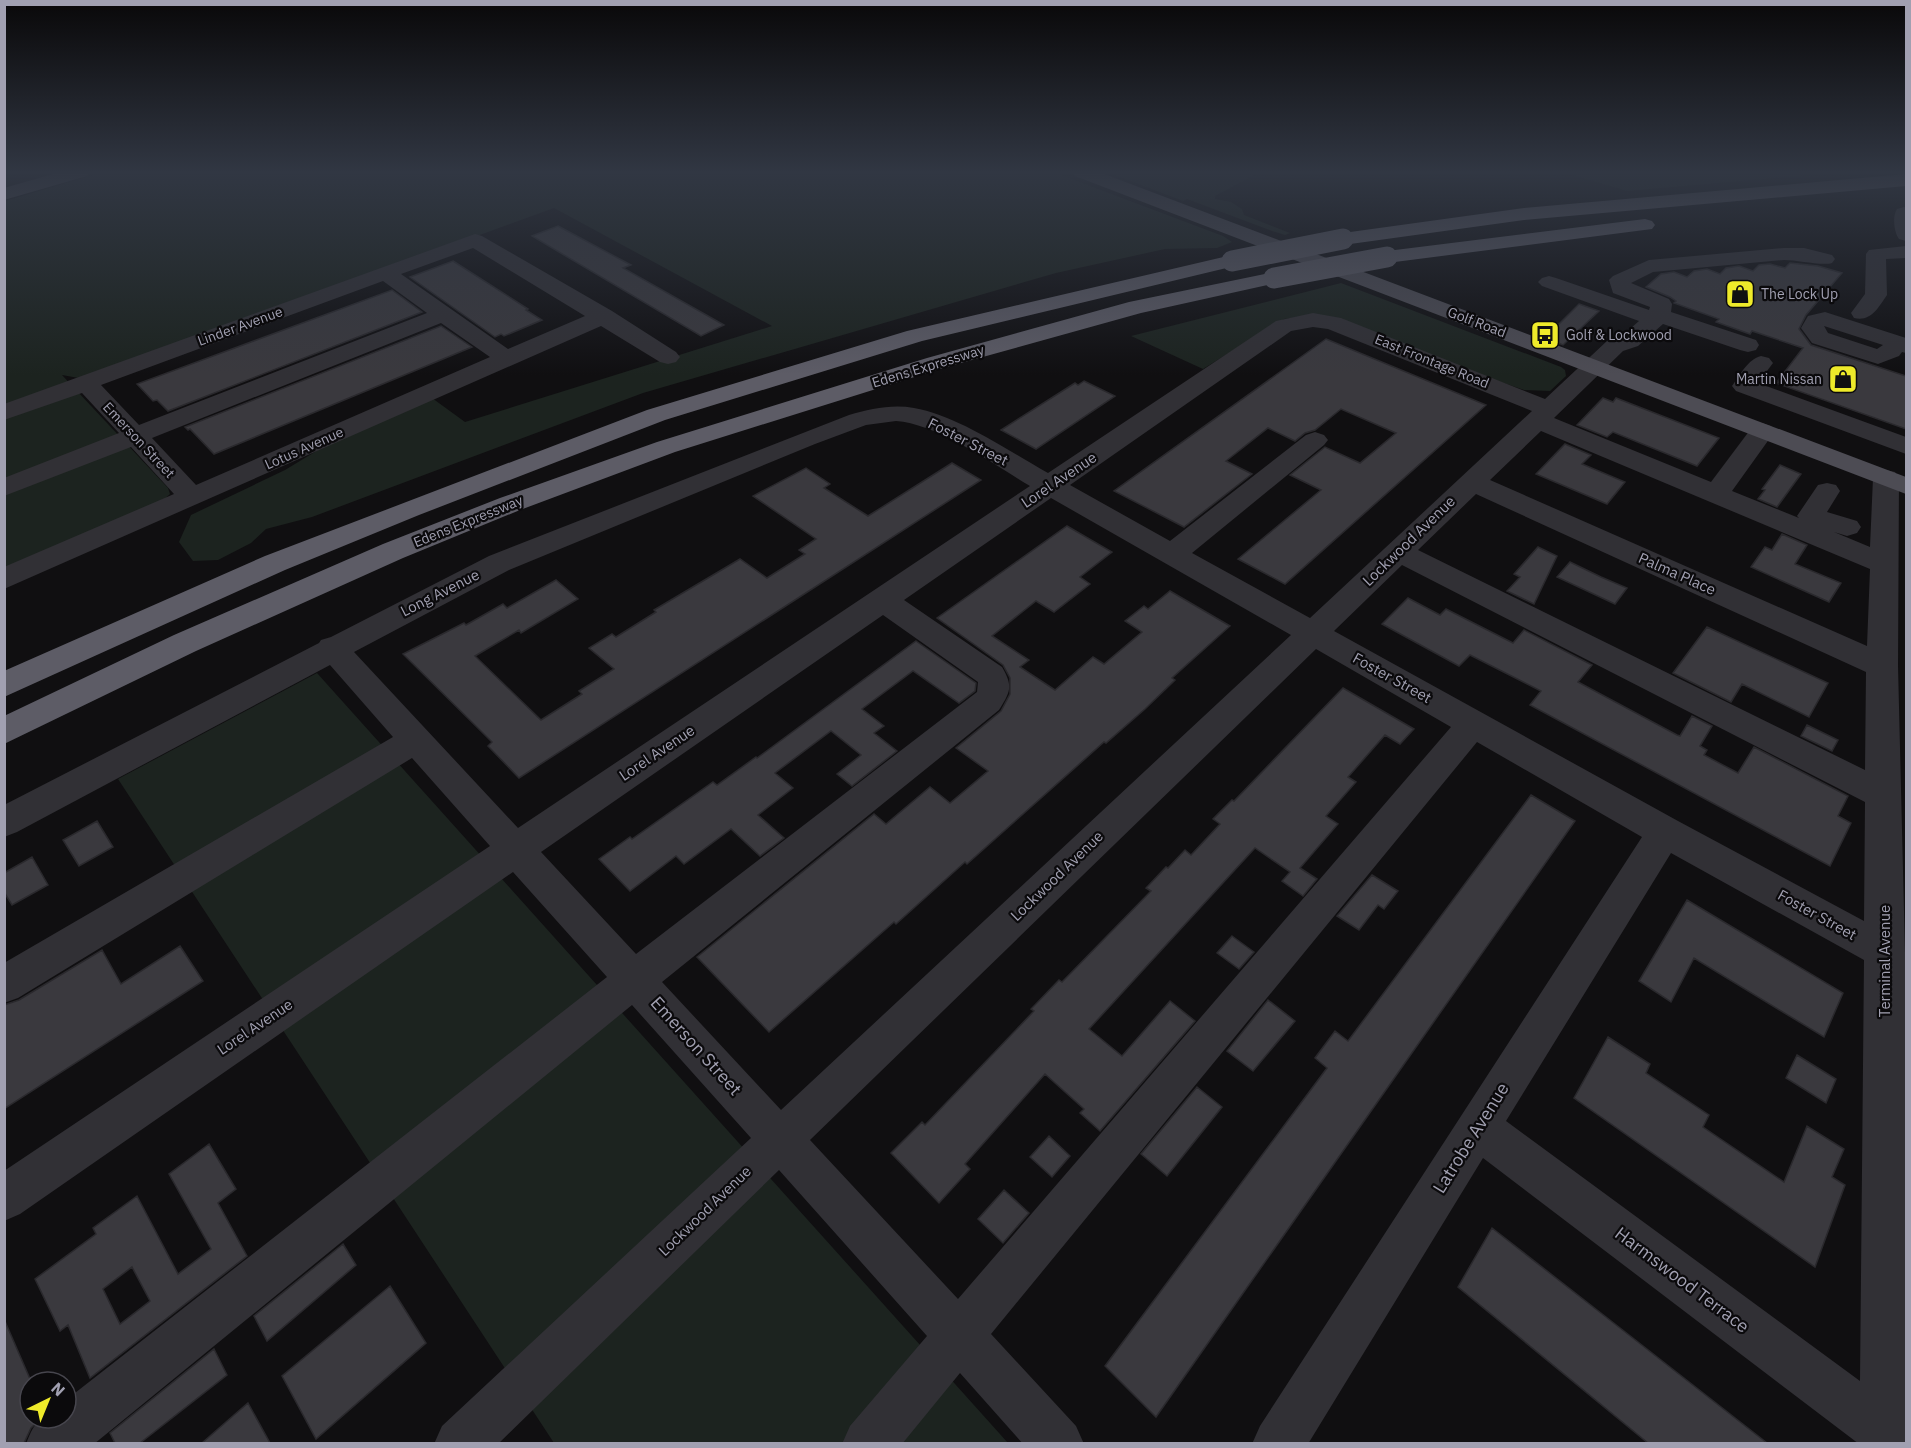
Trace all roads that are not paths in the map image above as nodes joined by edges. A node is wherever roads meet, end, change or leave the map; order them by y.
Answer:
1 (1259, 240) edge
2 (1339, 240) edge
3 (1525, 240) edge
4 (1906, 252) edge
5 (1825, 259) dead end
6 (385, 273) junction
7 (1549, 282) dead end
8 (1862, 313) dead end
9 (442, 314) junction
10 (604, 316) junction
11 (1657, 317) junction
12 (1313, 320) joint
13 (668, 357) dead end
14 (507, 359) junction
15 (1594, 367) junction
16 (86, 383) junction
17 (4, 413) edge
18 (896, 414) joint
19 (1543, 415) junction
20 (1761, 430) junction
21 (135, 435) junction
22 (1315, 440) dead end
23 (1906, 446) edge
24 (1899, 480) edge
25 (1472, 482) junction
26 (1050, 486) junction
27 (4, 488) edge
28 (1827, 492) dead end
29 (1716, 494) junction
30 (192, 497) junction
31 (1398, 551) junction
32 (1891, 552) edge
33 (1172, 554) junction
34 (4, 579) edge
35 (883, 600) junction
36 (1313, 633) junction
37 (332, 648) junction
38 (1882, 666) junction
39 (4, 685) edge
40 (1473, 723) junction
41 (4, 731) edge
42 (416, 740) junction
43 (1884, 795) junction
44 (4, 822) edge
45 (1665, 832) junction
46 (516, 849) junction
47 (1885, 952) junction
48 (634, 979) junction
49 (4, 985) edge
50 (1478, 1127) junction
51 (781, 1138) junction
52 (4, 1197) edge
53 (960, 1335) junction
54 (1886, 1438) edge
55 (52, 1443) edge
56 (460, 1443) edge
57 (868, 1443) edge
58 (1059, 1443) edge
59 (1278, 1443) edge

1 - 15 main road, Golf Road
2 - 39 highway, Edens Expressway, bridge
3 - 41 highway, Edens Expressway, bridge
4 - 8 street
5 - 11 street
6 - 9 street
6 - 10 street, Linder Avenue
6 - 16 street, Linder Avenue
7 - 11 street
9 - 14 street
9 - 21 street
10 - 13 street
10 - 14 street, Lotus Avenue
11 - 15 street, Lockwood Avenue
11 - 23 street
12 - 19 street, East Frontage Road
12 - 26 street, Lorel Avenue
14 - 30 street, Lotus Avenue
15 - 19 street, Lockwood Avenue
15 - 20 main road, Golf Road
16 - 17 street, Linder Avenue
16 - 21 street, Emerson Street
18 - 26 street, Foster Street
18 - 37 street, Long Avenue
19 - 25 street, Lockwood Avenue
19 - 29 street, East Frontage Road
20 - 24 main road, Golf Road
20 - 29 street
21 - 27 street
21 - 30 street, Emerson Street
22 - 33 street
24 - 32 street, Terminal Avenue
25 - 31 street, Lockwood Avenue
25 - 38 street, Palma Place
26 - 33 street, Foster Street
26 - 35 street, Lorel Avenue
28 - 32 street
29 - 32 street, East Frontage Road
30 - 34 street, Lotus Avenue
31 - 36 street, Lockwood Avenue
31 - 43 street
32 - 38 street, Terminal Avenue
33 - 36 street, Foster Street
35 - 46 street, Lorel Avenue
35 - 48 street
36 - 40 street, Foster Street
36 - 51 street, Lockwood Avenue
37 - 42 street, Emerson Street
37 - 44 street, Long Avenue
38 - 43 street, Terminal Avenue
40 - 45 street, Foster Street
40 - 53 street
42 - 46 street, Emerson Street
42 - 49 street
43 - 47 street, Terminal Avenue
45 - 47 street, Foster Street
45 - 50 street, Latrobe Avenue
46 - 48 street, Emerson Street
46 - 52 street, Lorel Avenue
47 - 54 street, Terminal Avenue
48 - 51 street, Emerson Street
48 - 55 street
50 - 54 street, Harmswood Terrace
50 - 59 street, Latrobe Avenue
51 - 53 street, Emerson Street
51 - 56 street, Lockwood Avenue
53 - 57 street
53 - 58 street, Emerson Street

